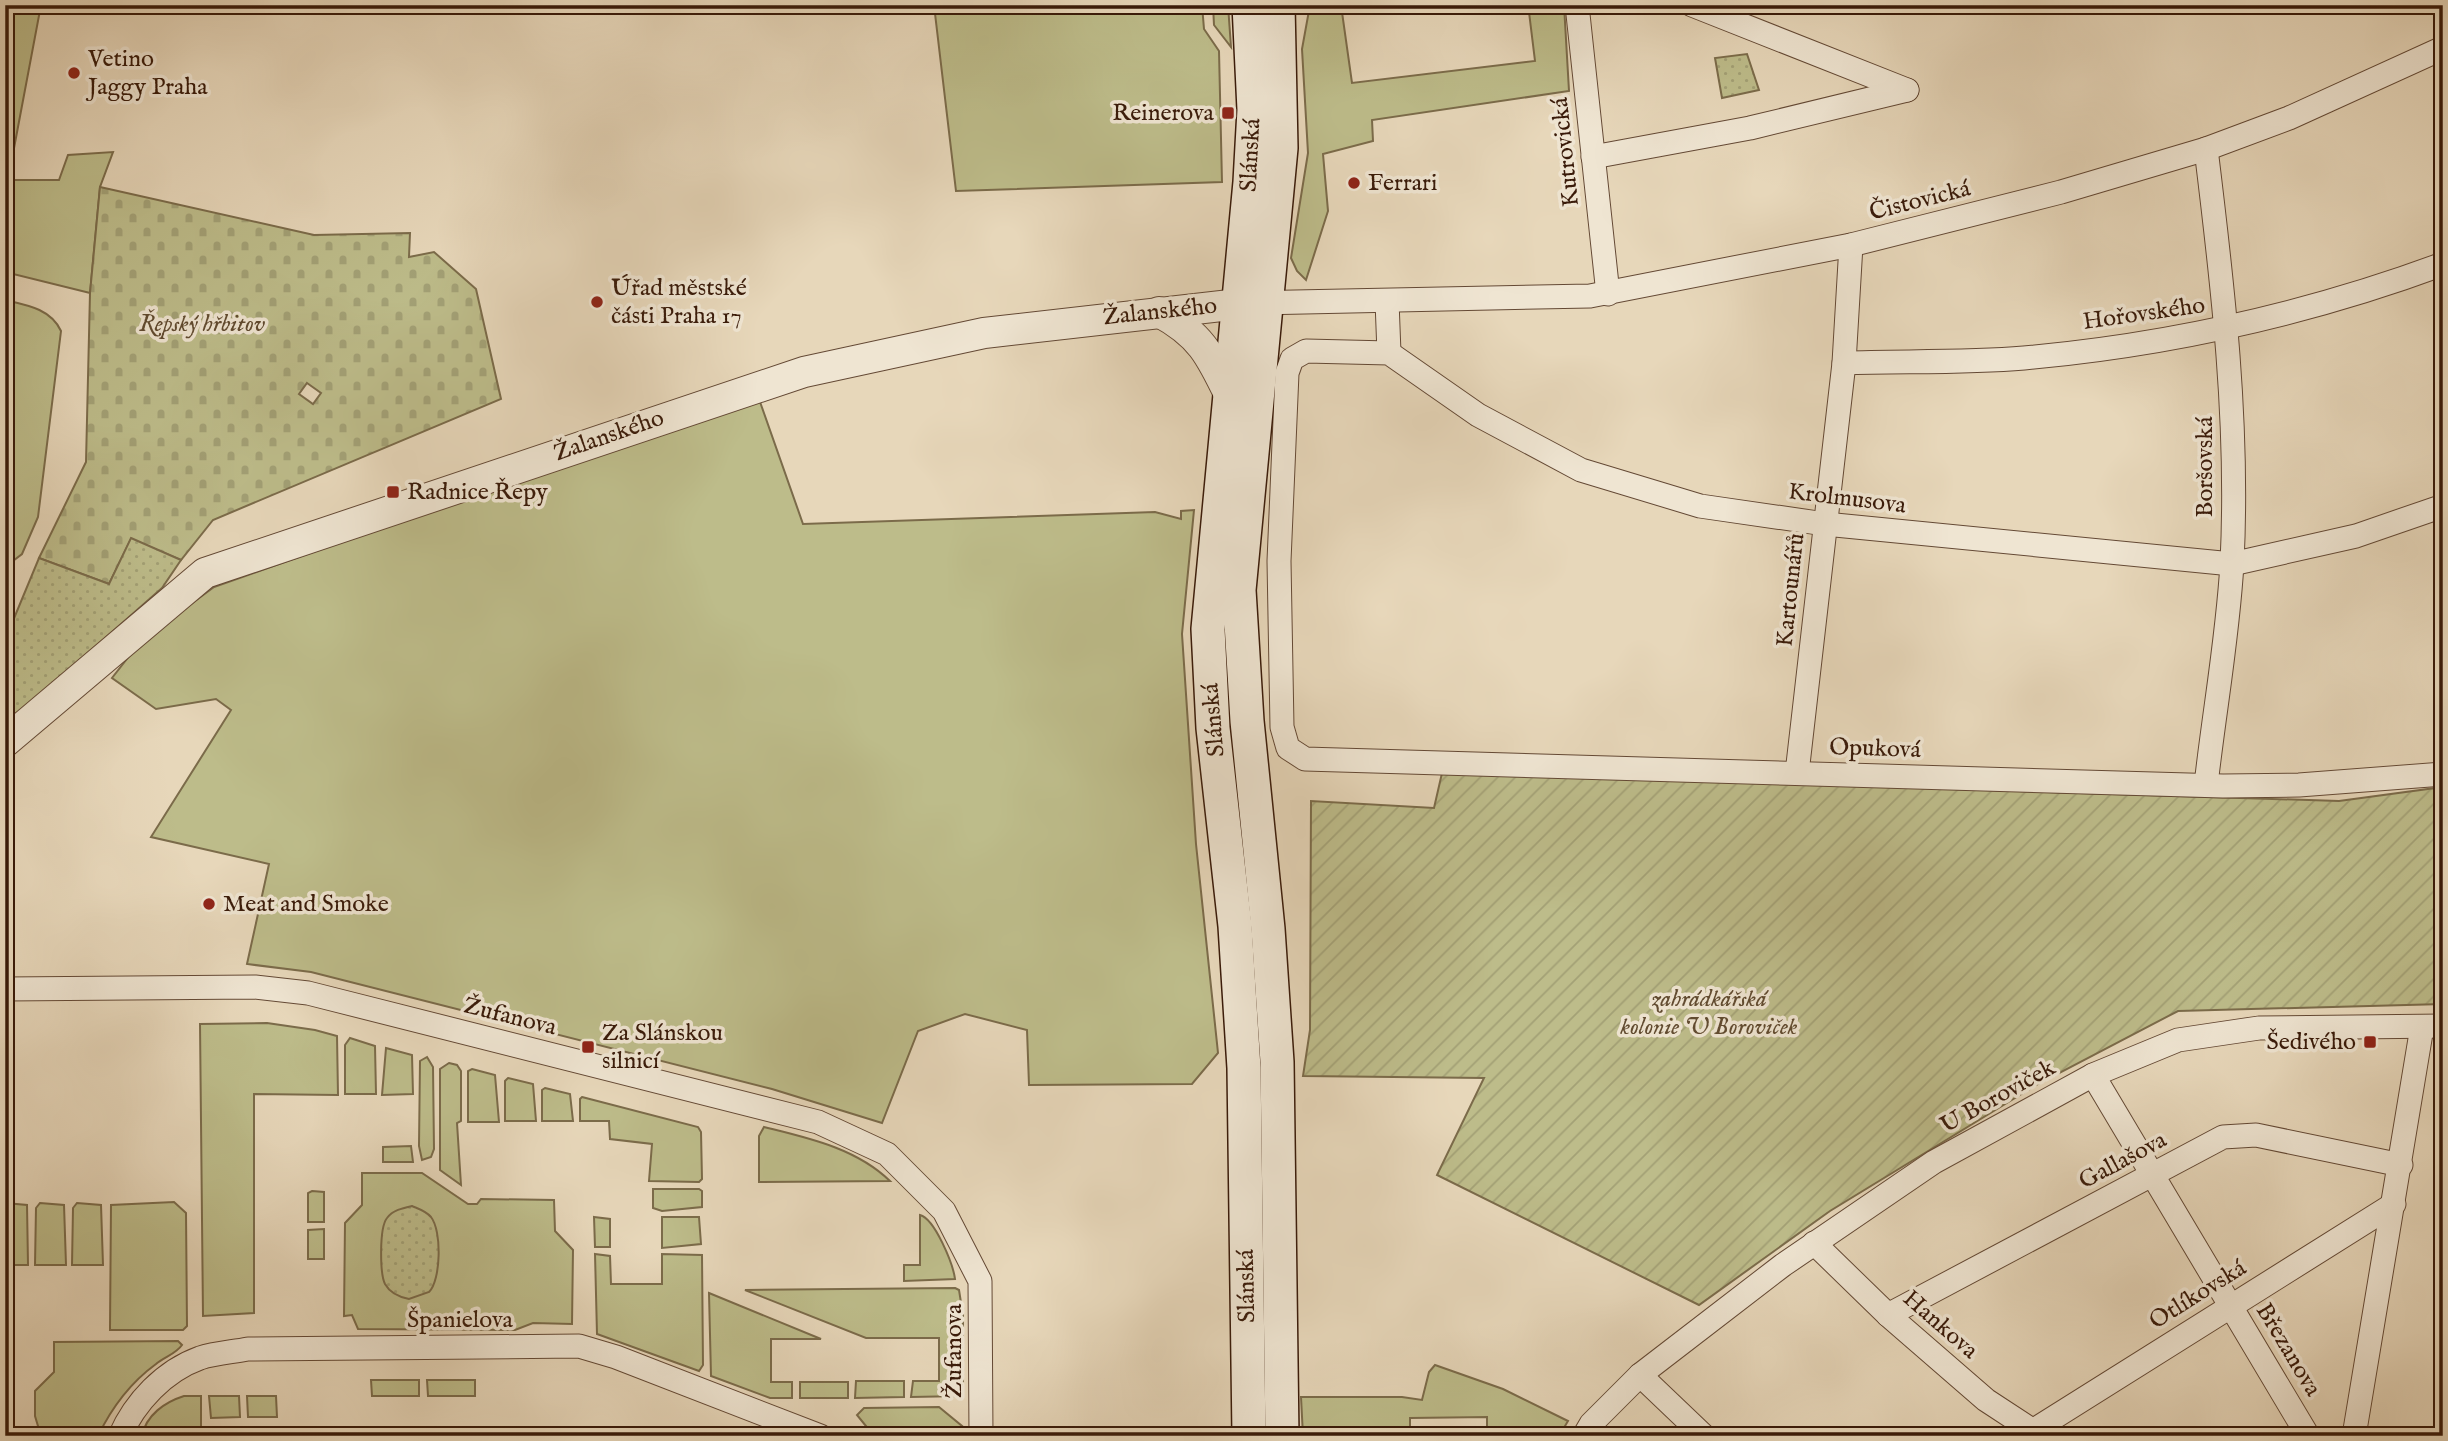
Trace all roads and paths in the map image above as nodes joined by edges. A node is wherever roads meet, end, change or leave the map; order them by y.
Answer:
1 (1249, 5) edge
2 (1278, 5) edge
3 (1577, 5) edge
4 (1692, 5) edge
5 (2443, 48) edge
6 (2206, 149) junction
7 (1593, 157) junction
8 (1851, 245) junction
9 (2443, 264) edge
10 (1608, 294) junction
11 (1387, 301) junction
12 (1252, 303) junction
13 (1158, 312) junction
14 (2228, 329) junction
15 (1389, 354) junction
16 (1844, 363) junction
17 (1230, 396) junction
18 (2443, 506) edge
19 (1825, 524) junction
20 (2232, 564) junction
21 (5, 742) edge
22 (1797, 773) junction
23 (2443, 774) edge
24 (2206, 785) junction
25 (5, 989) edge
26 (2432, 1026) edge
27 (2093, 1075) junction
28 (2401, 1165) junction
29 (2153, 1174) junction
30 (2394, 1204) junction
31 (1814, 1243) junction
32 (2231, 1306) junction
33 (1888, 1315) junction
34 (1640, 1375) junction
35 (2036, 1434) edge
36 (120, 1436) edge
37 (820, 1436) edge
38 (981, 1436) edge
39 (1249, 1436) edge
40 (1282, 1436) edge
41 (1584, 1436) edge
42 (1704, 1436) edge
43 (2308, 1436) edge
44 (2354, 1436) edge

1 - 12 main road, Slánská
2 - 12 main road, Slánská
3 - 7 street, Kutrovická
4 - 7 street
5 - 6 street, Čistovická
6 - 8 street, Čistovická
6 - 14 street, Boršovská
7 - 10 street, Kutrovická
8 - 10 street, Čistovická
8 - 16 street, Kartounářů
9 - 14 street, Hořovského
10 - 11 street, Čistovická
11 - 12 street, Čistovická
11 - 15 street
12 - 13 street, Žalanského
12 - 17 main road, Slánská
12 - 40 main road, Slánská
13 - 17 street
13 - 21 street, Žalanského
14 - 16 street, Hořovského
14 - 20 street, Boršovská
15 - 19 street, Krolmusova
15 - 22 street, Opuková
16 - 19 street, Kartounářů
17 - 39 main road, Slánská
18 - 20 street, Krolmusova
19 - 20 street, Krolmusova
19 - 22 street, Kartounářů
20 - 24 street, Boršovská
22 - 24 street, Opuková
23 - 24 street, Opuková
25 - 38 street, Žufanova
26 - 27 street, U Boroviček
26 - 28 street
27 - 29 street, Březanova
27 - 31 street, U Boroviček
28 - 29 street, Gallašova
28 - 30 street
29 - 32 street, Březanova
29 - 33 street, Gallašova
30 - 32 street, Otlíkovská
30 - 44 street
31 - 33 street, Hankova
31 - 34 street, U Boroviček
32 - 35 street, Otlíkovská
32 - 43 street, Březanova
33 - 35 street, Hankova
34 - 41 street, U Boroviček
34 - 42 street
36 - 37 street, Španielova

